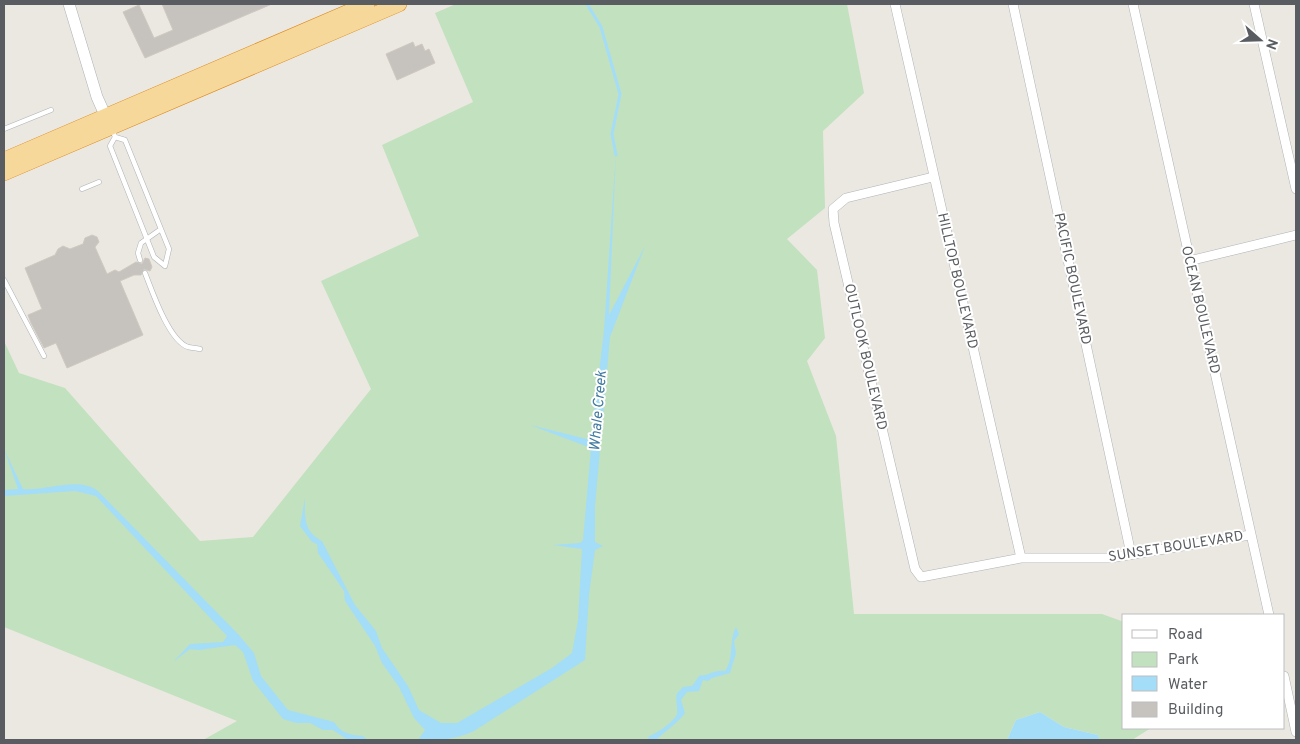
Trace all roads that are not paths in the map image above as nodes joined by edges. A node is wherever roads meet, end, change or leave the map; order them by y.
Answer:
1 (69, 4) edge
2 (367, 4) edge
3 (399, 4) edge
4 (895, 4) edge
5 (1012, 4) edge
6 (1133, 4) edge
7 (1254, 4) edge
8 (51, 110) dead end
9 (111, 126) junction
10 (4, 130) edge
11 (4, 160) edge
12 (4, 173) edge
13 (933, 177) junction
14 (98, 182) dead end
15 (82, 189) dead end
16 (1296, 189) edge
17 (161, 229) junction
18 (1296, 236) edge
19 (146, 238) junction
20 (140, 260) dead end
21 (1189, 261) junction
22 (145, 273) dead end
23 (4, 280) edge
24 (200, 348) dead end
25 (44, 356) dead end
26 (904, 522) joint
27 (1250, 535) junction
28 (1131, 554) junction
29 (1021, 558) junction
30 (1269, 614) edge
31 (1285, 681) edge
32 (1296, 732) edge

1 - 9 street
2 - 9 highway
3 - 9 highway
4 - 13 street, HILLTOP BOULEVARD
5 - 28 street, PACIFIC BOULEVARD
6 - 21 street, OCEAN BOULEVARD
7 - 16 street
8 - 10 lane
9 - 11 highway
9 - 12 highway
9 - 17 lane
9 - 19 lane
13 - 26 street, OUTLOOK BOULEVARD
13 - 29 street, HILLTOP BOULEVARD
14 - 15 lane
17 - 19 lane
17 - 19 lane
18 - 21 street
19 - 20 lane
21 - 27 street, OCEAN BOULEVARD
22 - 24 lane
23 - 25 lane
26 - 29 street, SUNSET BOULEVARD
27 - 28 street, SUNSET BOULEVARD
27 - 30 street, OCEAN BOULEVARD
28 - 29 street, SUNSET BOULEVARD
31 - 32 street

